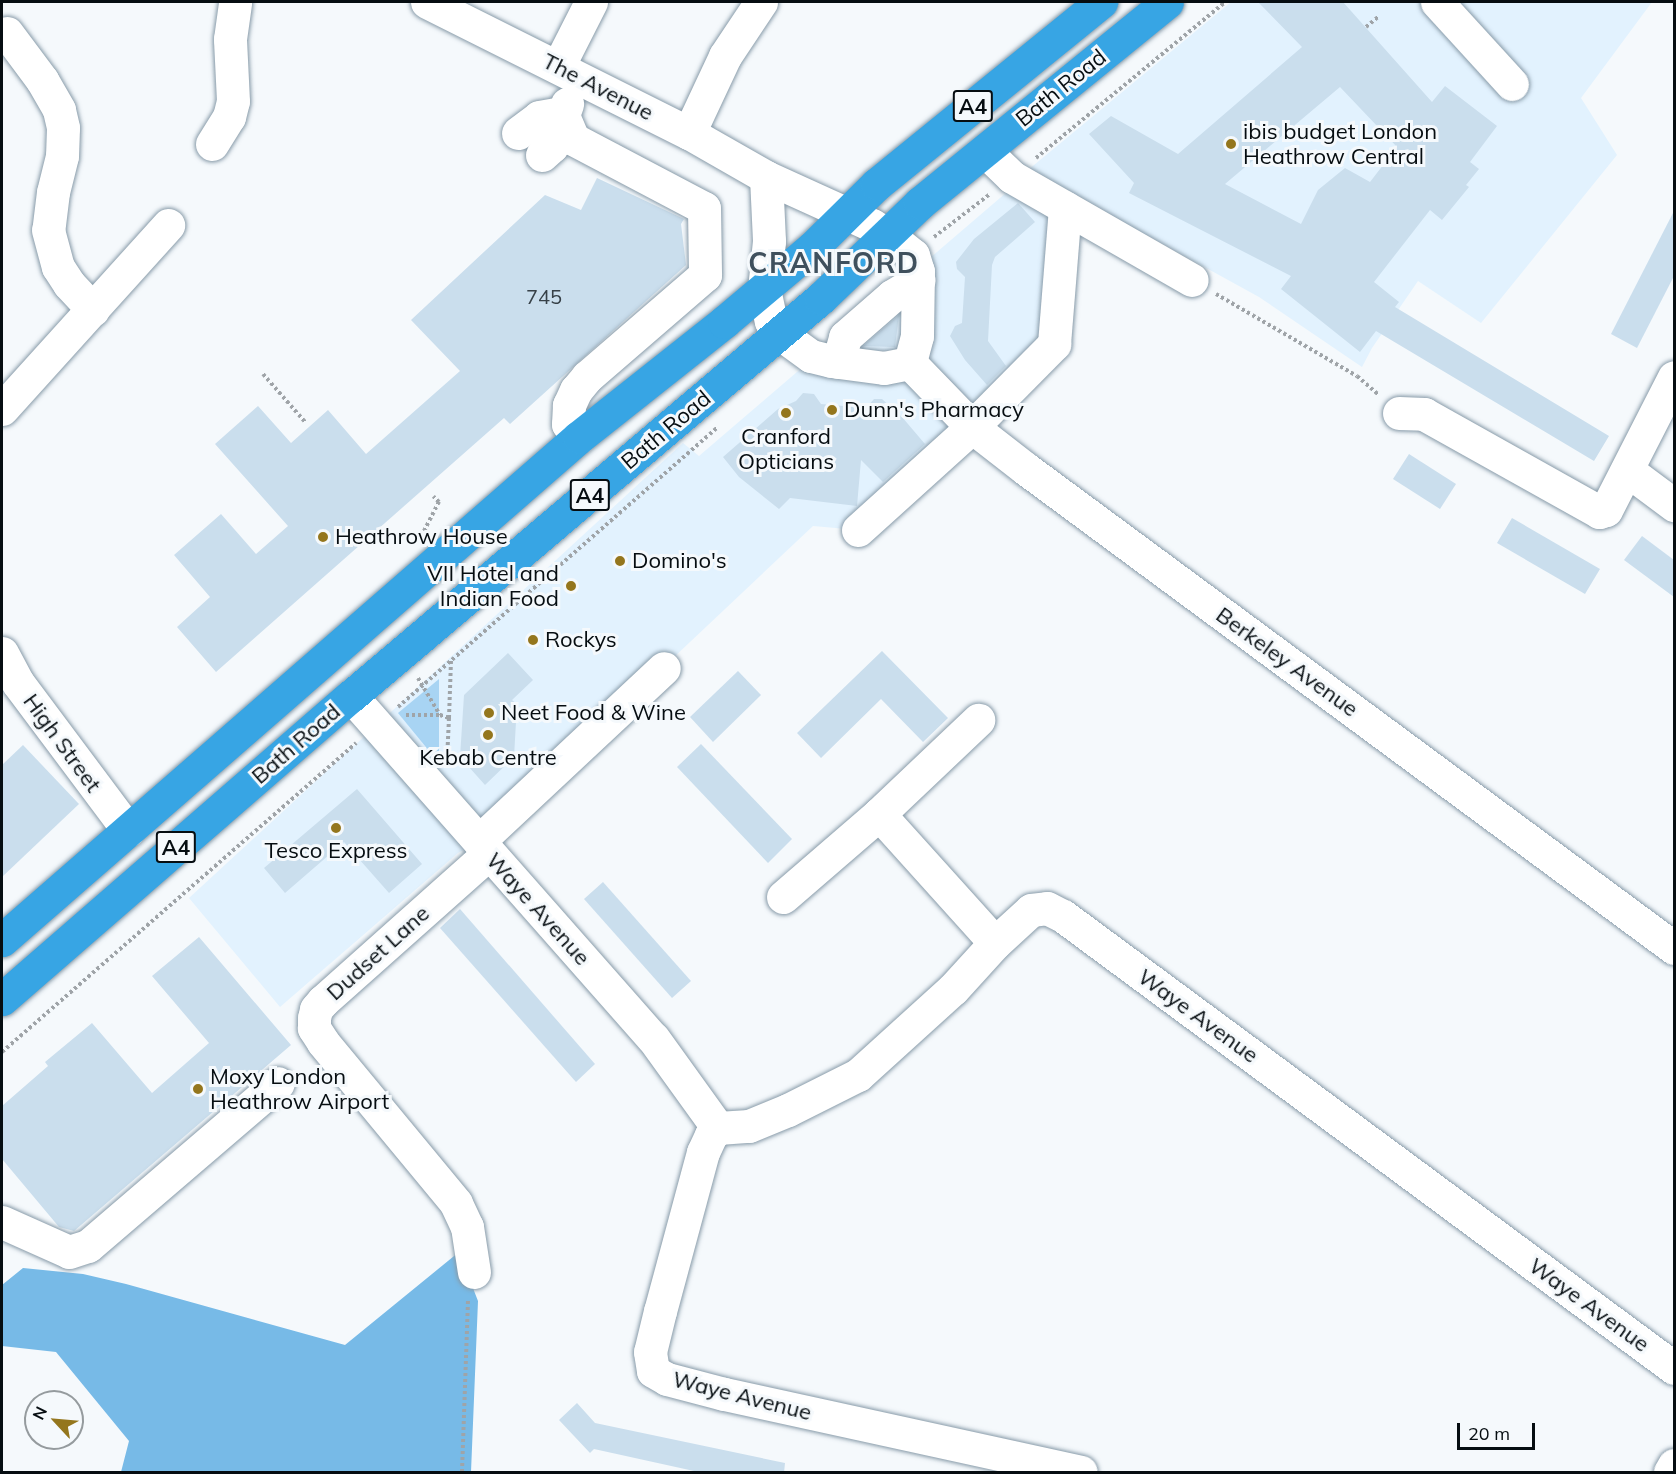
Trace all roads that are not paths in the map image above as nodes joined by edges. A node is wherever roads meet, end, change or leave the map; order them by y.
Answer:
1 (235, 2) edge
2 (427, 2) edge
3 (591, 2) edge
4 (761, 2) edge
5 (1101, 2) edge
6 (1167, 2) edge
7 (1437, 2) edge
8 (7, 33) dead end
9 (570, 73) junction
10 (1512, 84) dead end
11 (562, 113) junction
12 (519, 133) dead end
13 (688, 133) junction
14 (212, 144) dead end
15 (985, 151) junction
16 (542, 155) dead end
17 (766, 177) junction
18 (1065, 207) junction
19 (848, 214) junction
20 (168, 225) dead end
21 (888, 235) junction
22 (919, 280) junction
23 (1191, 280) road end
24 (764, 289) junction
25 (93, 310) junction
26 (779, 333) junction
27 (835, 362) junction
28 (910, 363) junction
29 (1674, 377) edge
30 (2, 409) edge
31 (1399, 413) road end
32 (972, 427) junction
33 (579, 436) junction
34 (1627, 470) junction
35 (1674, 505) edge
36 (858, 530) dead end
37 (342, 642) junction
38 (2, 653) edge
39 (664, 668) dead end
40 (351, 696) junction
41 (978, 720) dead end
42 (879, 814) junction
43 (128, 830) junction
44 (484, 847) junction
45 (783, 897) dead end
46 (2, 940) edge
47 (995, 943) junction
48 (1674, 948) edge
49 (2, 999) edge
50 (278, 1083) dead end
51 (718, 1128) junction
52 (2, 1222) edge
53 (471, 1286) road end
54 (1674, 1368) edge
55 (1674, 1465) edge
56 (1081, 1473) edge
57 (1670, 1473) edge

1 - 14 street
2 - 9 street, The Avenue
3 - 9 street
4 - 13 street
5 - 19 highway, Bath Road / A4
6 - 15 highway, Bath Road / A4
7 - 10 street
8 - 25 street
9 - 11 street
9 - 13 street, The Avenue
11 - 12 street
11 - 16 street
11 - 33 street
13 - 17 street, The Avenue
15 - 18 street
15 - 21 highway, Bath Road / A4
17 - 19 street, The Avenue
17 - 24 street
18 - 23 street
18 - 32 street
19 - 21 street
19 - 24 highway, Bath Road / A4
20 - 25 street
21 - 22 street
21 - 26 highway, Bath Road / A4
22 - 27 street
22 - 28 street
24 - 26 street
24 - 33 highway, Bath Road / A4
25 - 30 street
26 - 27 street
26 - 40 highway, Bath Road / A4
27 - 28 street
28 - 32 street, Berkeley Avenue
29 - 34 street
31 - 34 street
32 - 36 street
32 - 48 street, Berkeley Avenue
33 - 37 highway, Bath Road / A4
34 - 35 street
37 - 40 highway
37 - 43 highway, Bath Road / A4
38 - 43 street, High Street
39 - 44 street, Dudset Lane
40 - 44 street, Waye Avenue
40 - 49 highway, Bath Road / A4
41 - 42 street
42 - 45 street
42 - 47 street
43 - 46 highway, Bath Road / A4
44 - 51 street, Waye Avenue
44 - 53 street, Dudset Lane
47 - 51 street, Waye Avenue
47 - 54 street, Waye Avenue
50 - 52 street
51 - 56 street, Waye Avenue
55 - 57 street

